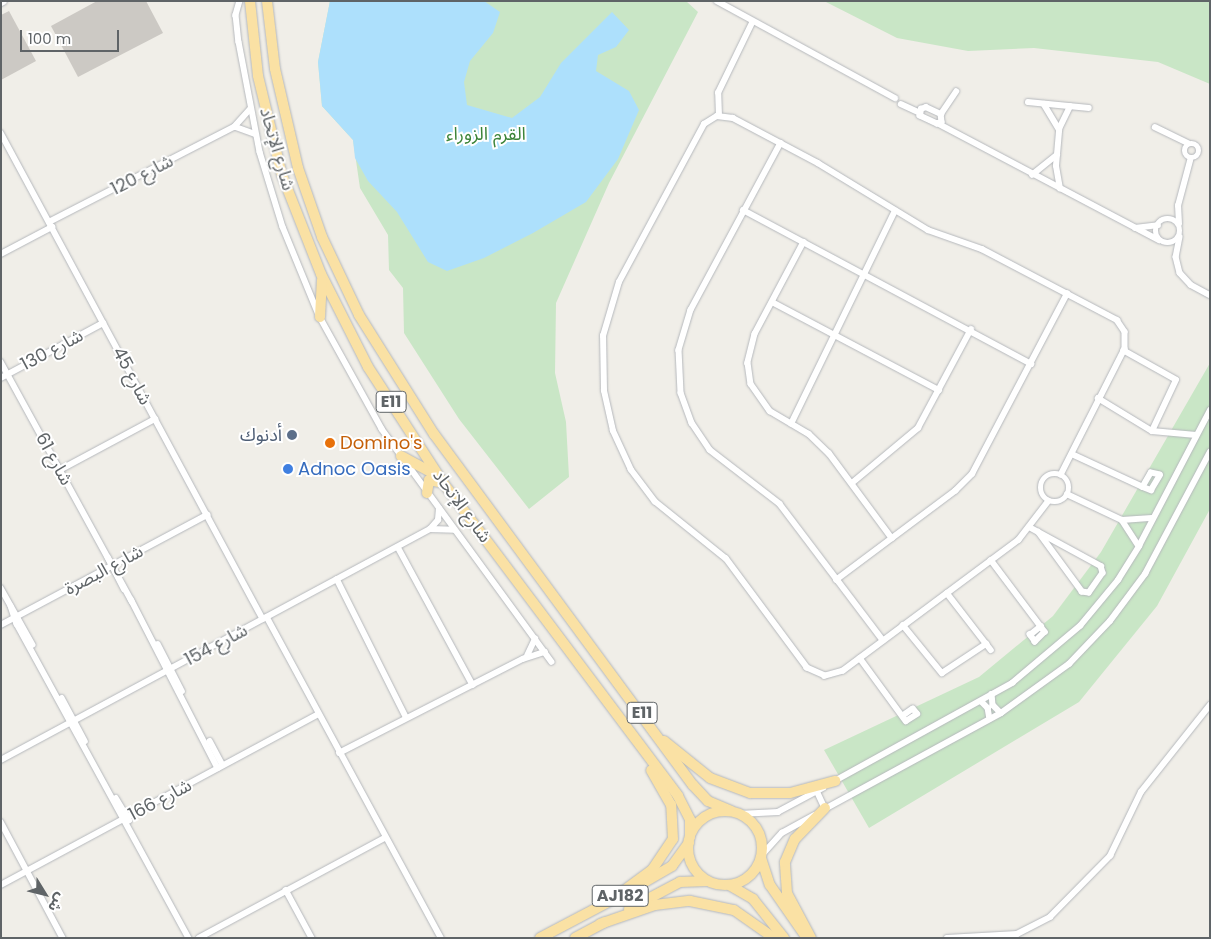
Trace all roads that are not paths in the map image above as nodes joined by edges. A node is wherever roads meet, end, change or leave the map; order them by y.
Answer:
1 (240, 1) edge
2 (250, 1) edge
3 (267, 1) edge
4 (717, 1) edge
5 (752, 23) junction
6 (956, 92) dead end
7 (895, 98) dead end
8 (1028, 102) dead end
9 (901, 104) dead end
10 (1044, 104) junction
11 (1070, 106) junction
12 (1089, 108) dead end
13 (250, 109) junction
14 (920, 113) junction
15 (941, 114) junction
16 (719, 116) junction
17 (939, 124) junction
18 (234, 127) junction
19 (1155, 127) dead end
20 (1060, 129) junction
21 (1, 134) edge
22 (256, 134) junction
23 (781, 143) junction
24 (1188, 143) junction
25 (1058, 155) junction
26 (1190, 161) junction
27 (1032, 175) junction
28 (1060, 189) junction
29 (1178, 206) junction
30 (743, 210) junction
31 (895, 211) junction
32 (1167, 219) junction
33 (1179, 224) junction
34 (51, 225) junction
35 (1158, 225) junction
36 (1133, 228) junction
37 (1180, 235) junction
38 (804, 242) junction
39 (1162, 242) junction
40 (1, 254) edge
41 (1176, 257) junction
42 (863, 273) junction
43 (321, 274) junction
44 (1067, 294) junction
45 (1210, 295) edge
46 (772, 302) junction
47 (320, 317) junction
48 (103, 323) junction
49 (971, 329) junction
50 (836, 336) junction
51 (1124, 351) junction
52 (1, 362) edge
53 (1031, 364) junction
54 (8, 374) junction
55 (1, 378) edge
56 (939, 390) junction
57 (1098, 398) junction
58 (1210, 410) edge
59 (155, 419) junction
60 (791, 424) junction
61 (1152, 430) junction
62 (1196, 435) junction
63 (1210, 452) edge
64 (1072, 454) junction
65 (401, 456) junction
66 (60, 470) junction
67 (1061, 476) junction
68 (442, 480) junction
69 (852, 483) junction
70 (1143, 487) dead end
71 (427, 493) junction
72 (1068, 494) junction
73 (1049, 501) junction
74 (439, 508) junction
75 (207, 515) junction
76 (1152, 518) junction
77 (1122, 520) junction
78 (1031, 528) junction
79 (430, 529) junction
80 (454, 530) junction
81 (1038, 532) junction
82 (892, 538) junction
83 (1139, 546) junction
84 (398, 547) junction
85 (991, 560) junction
86 (113, 565) junction
87 (337, 580) junction
88 (836, 580) junction
89 (1, 588) edge
90 (947, 593) junction
91 (16, 617) junction
92 (265, 618) junction
93 (1, 625) edge
94 (903, 625) junction
95 (1041, 626) dead end
96 (535, 638) junction
97 (883, 640) junction
98 (986, 644) junction
99 (991, 650) dead end
100 (545, 652) junction
101 (860, 658) junction
102 (523, 659) junction
103 (552, 662) dead end
104 (169, 670) junction
105 (472, 685) junction
106 (992, 694) junction
107 (980, 701) junction
108 (1210, 705) edge
109 (1001, 713) junction
110 (318, 714) junction
111 (903, 716) dead end
112 (406, 718) junction
113 (990, 719) junction
114 (72, 722) junction
115 (662, 741) junction
116 (644, 748) junction
117 (339, 753) junction
118 (1, 760) edge
119 (221, 767) junction
120 (836, 781) junction
121 (818, 791) junction
122 (826, 808) junction
123 (735, 813) junction
124 (125, 818) junction
125 (1, 822) edge
126 (385, 838) junction
127 (690, 840) junction
128 (761, 857) junction
129 (28, 871) junction
130 (711, 882) junction
131 (1, 885) edge
132 (729, 885) junction
133 (286, 890) junction
134 (611, 900) junction
135 (600, 924) junction
136 (957, 937) edge
137 (63, 938) edge
138 (189, 938) edge
139 (199, 938) edge
140 (312, 938) edge
141 (441, 938) edge
142 (540, 938) edge
143 (575, 938) edge
144 (774, 938) edge
145 (784, 938) edge
146 (807, 938) edge
147 (811, 938) edge
148 (947, 938) edge

1 - 13 street
2 - 43 highway, شارع الإتحاد / E11
3 - 115 highway, شارع الإتحاد / E11
4 - 5 street
5 - 7 street
5 - 16 street
6 - 15 street
8 - 10 street
9 - 14 street
10 - 11 street
10 - 20 street
11 - 12 street
11 - 20 street
13 - 18 street, شارع 120
13 - 22 street
14 - 15 street
14 - 17 street
15 - 17 street
16 - 23 street
16 - 101 street
17 - 27 street
18 - 22 street
18 - 34 street, شارع 120
19 - 24 street
20 - 25 street
21 - 34 street, شارع 45
22 - 47 street
23 - 30 street
23 - 31 street
24 - 26 street
24 - 26 street
25 - 27 street
25 - 28 street
26 - 29 street
27 - 28 street
28 - 36 street
29 - 32 street
29 - 33 street
30 - 38 street
30 - 88 street
31 - 42 street
31 - 44 street
32 - 33 street
32 - 35 street
33 - 37 street
34 - 40 street, شارع 120
34 - 48 street, شارع 45
35 - 36 street
35 - 39 street
36 - 39 street
37 - 39 street
37 - 41 street
38 - 42 street
38 - 46 street
39 - 41 street
41 - 45 street
42 - 49 street
42 - 50 street
43 - 47 highway
43 - 68 highway, شارع الإتحاد / E11
44 - 51 street
44 - 53 street
46 - 50 street
46 - 60 street
47 - 65 street
48 - 54 street, شارع 130
48 - 59 street, شارع 45
49 - 53 street
49 - 56 street
50 - 56 street
50 - 60 street
51 - 57 street
51 - 61 street
52 - 54 street, شارع 61
53 - 82 street
54 - 55 street, شارع 130
54 - 66 street, شارع 61
56 - 69 street
57 - 61 street
57 - 64 street
58 - 62 street
59 - 66 street
59 - 75 street, شارع 45
60 - 69 street
61 - 62 street
62 - 76 street
63 - 109 street
64 - 67 street
64 - 70 street
65 - 68 highway
65 - 71 street
66 - 86 street, شارع 61
67 - 72 street
67 - 73 street
68 - 71 highway
68 - 116 highway, شارع الإتحاد / E11
69 - 82 street
71 - 74 street
72 - 73 street
72 - 77 street
73 - 78 street
74 - 79 street
74 - 80 street
75 - 86 street, شارع البصرة
75 - 92 street, شارع 45
76 - 77 street
76 - 83 street
77 - 83 street
78 - 81 street
78 - 85 street
79 - 80 street
79 - 84 street, شارع 154
80 - 96 street
81 - 81 street
82 - 88 street
83 - 106 street
84 - 87 street, شارع 154
84 - 105 street
85 - 90 street
85 - 95 street
86 - 91 street, شارع البصرة
86 - 104 street, شارع 61
87 - 92 street, شارع 154
87 - 112 street
88 - 97 street
89 - 91 street
90 - 94 street
90 - 98 street
91 - 93 street, شارع البصرة
91 - 114 street
92 - 104 street, شارع 154
92 - 110 street, شارع 45
94 - 97 street
94 - 98 street
96 - 100 street
96 - 102 street
97 - 101 street
98 - 99 street
100 - 102 street
100 - 103 street
101 - 111 street
102 - 105 street
104 - 114 street, شارع 154
104 - 119 street, شارع 61
105 - 112 street
106 - 107 street
106 - 109 street
107 - 113 street
107 - 120 street
108 - 136 street
109 - 113 street
110 - 117 street, شارع 45
110 - 119 street, شارع 166
112 - 117 street
113 - 122 street
114 - 118 street, شارع 154
114 - 124 street
115 - 120 highway
115 - 123 highway, شارع الإتحاد / E11
116 - 127 highway, شارع الإتحاد / E11
116 - 134 highway
117 - 126 street, شارع 45
119 - 124 street, شارع 166
120 - 121 street
121 - 122 street
121 - 123 street
122 - 128 street
122 - 147 highway
123 - 127 highway
123 - 128 highway
124 - 129 street, شارع 166
124 - 138 street
125 - 129 street
126 - 133 street
126 - 141 street, شارع 45
127 - 130 highway
127 - 134 highway, AJ182
128 - 132 highway
128 - 146 highway
129 - 131 street, شارع 166
129 - 137 street
130 - 132 highway
130 - 135 highway, AJ182
132 - 145 highway
133 - 139 street
133 - 140 street
134 - 142 highway, AJ182
135 - 143 highway, AJ182
135 - 144 highway
136 - 148 street

